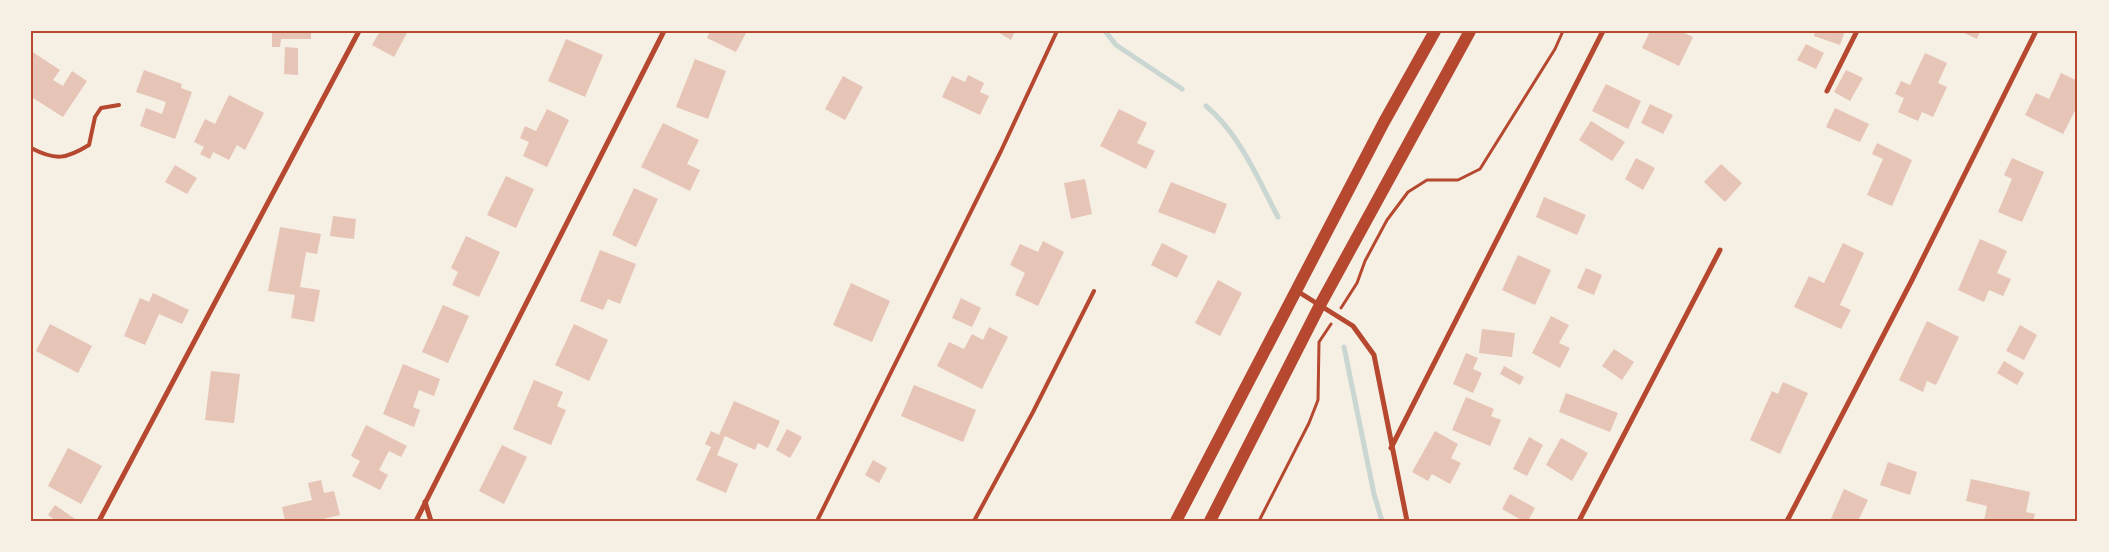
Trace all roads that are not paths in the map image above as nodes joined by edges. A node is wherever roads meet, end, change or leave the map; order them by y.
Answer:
1 (359, 31) edge
2 (664, 31) edge
3 (1057, 31) edge
4 (1435, 31) edge
5 (1470, 31) edge
6 (1603, 31) edge
7 (1857, 31) edge
8 (2036, 31) edge
9 (1827, 91) dead end
10 (119, 105) dead end
11 (31, 148) edge
12 (1720, 250) dead end
13 (1094, 291) dead end
14 (1297, 291) junction
15 (1320, 305) junction
16 (1390, 448) junction
17 (425, 502) junction
18 (99, 521) edge
19 (416, 521) edge
20 (431, 521) edge
21 (817, 521) edge
22 (974, 521) edge
23 (1176, 521) edge
24 (1210, 521) edge
25 (1407, 521) edge
26 (1579, 521) edge
27 (1787, 521) edge

1 - 18 street
2 - 17 street
3 - 21 lane
4 - 14 main road
5 - 15 main road
6 - 16 street
7 - 9 street
8 - 27 street
10 - 11 lane
12 - 26 street
13 - 22 lane
14 - 15 street
14 - 23 main road
15 - 16 street
15 - 24 main road
16 - 25 street
17 - 19 street
17 - 20 street

